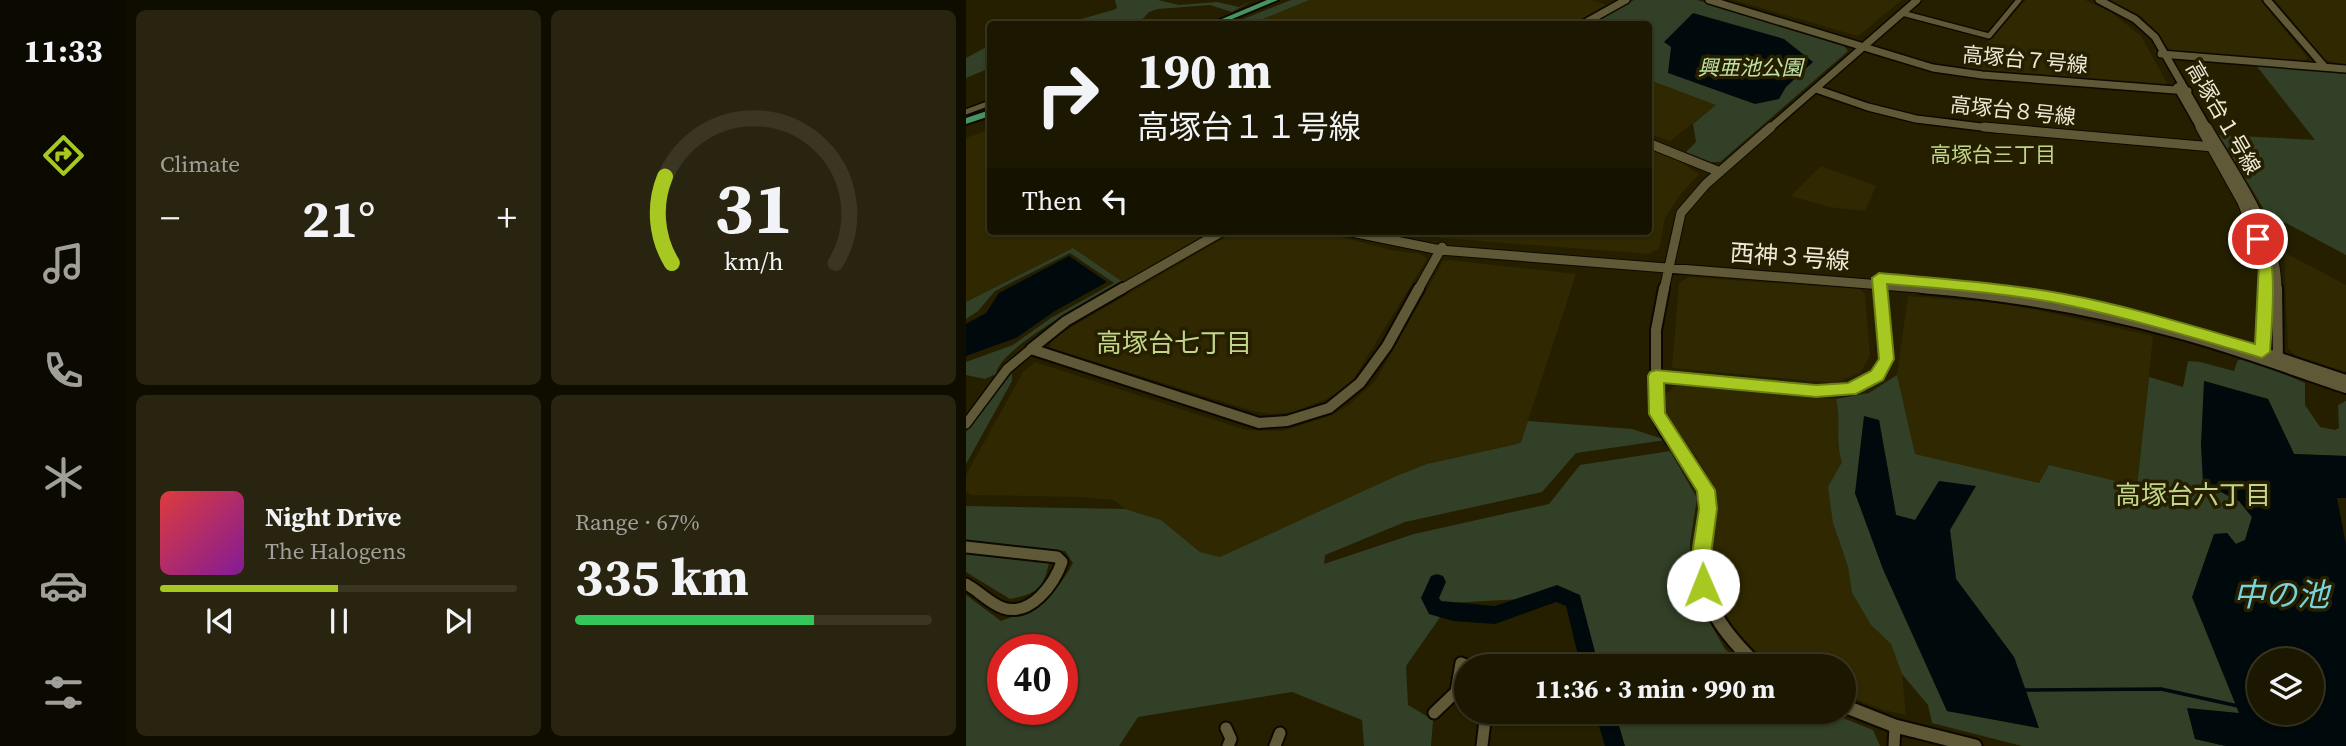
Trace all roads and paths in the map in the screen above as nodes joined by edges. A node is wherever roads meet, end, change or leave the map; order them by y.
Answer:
1 (1274, 0) edge
2 (1285, 0) edge
3 (1626, 0) edge
4 (1709, 0) edge
5 (1917, 0) edge
6 (2019, 0) edge
7 (2092, 0) edge
8 (2099, 0) edge
9 (2266, 0) edge
10 (1902, 13) junction
11 (1221, 21) edge
12 (1232, 21) edge
13 (1588, 21) edge
14 (1863, 47) junction
15 (2163, 54) junction
16 (2324, 66) junction
17 (2346, 69) edge
18 (1816, 89) junction
19 (2178, 90) junction
20 (2188, 91) junction
21 (987, 109) edge
22 (966, 116) edge
23 (1652, 144) edge
24 (2215, 147) junction
25 (1720, 172) junction
26 (1216, 235) edge
27 (1371, 235) edge
28 (1387, 235) edge
29 (1442, 247) junction
30 (1669, 265) junction
31 (1881, 282) junction
32 (1031, 349) junction
33 (2262, 356) junction
34 (2278, 361) junction
35 (1656, 376) junction
36 (2346, 380) edge
37 (2346, 388) edge
38 (966, 424) edge
39 (966, 548) edge
40 (966, 584) edge
41 (1745, 654) edge
42 (1454, 694) edge
43 (1856, 711) edge
44 (1434, 713) dead end
45 (1485, 724) edge
46 (1895, 726) junction
47 (1227, 728) dead end
48 (1280, 733) dead end
49 (1228, 746) edge
50 (1275, 746) edge
51 (1482, 746) edge
52 (1894, 746) edge
53 (1975, 746) edge

1 - 11 main road
2 - 12 main road
3 - 13 street
4 - 14 street, 高塚台７号線
5 - 10 street
6 - 10 street
7 - 15 street, 高塚台１号線
8 - 15 street, 高塚台１号線
9 - 16 street
10 - 14 street
14 - 18 street
14 - 19 street, 高塚台７号線
15 - 16 street
15 - 19 street, 高塚台１号線
15 - 20 street, 高塚台１号線
16 - 17 street
18 - 24 street, 高塚台８号線
18 - 25 street
19 - 20 street, 高塚台７号線
19 - 24 street, 高塚台１号線
20 - 24 street, 高塚台１号線
21 - 22 main road
23 - 25 street
24 - 33 street, 高塚台１号線
24 - 34 street, 高塚台１号線
25 - 30 street
26 - 32 street
27 - 29 street, 西神３号線
28 - 29 street, 西神３号線
29 - 30 street, 西神３号線
29 - 32 street
30 - 31 street, 西神３号線
30 - 35 street
31 - 33 street, 西神３号線
31 - 35 street
32 - 38 street
33 - 34 street, 西神３号線
34 - 36 street, 西神３号線
34 - 37 street, 西神３号線
35 - 41 street
39 - 40 street
42 - 44 street
43 - 46 street
45 - 51 street
46 - 52 street
46 - 53 street
47 - 49 street
48 - 50 street

